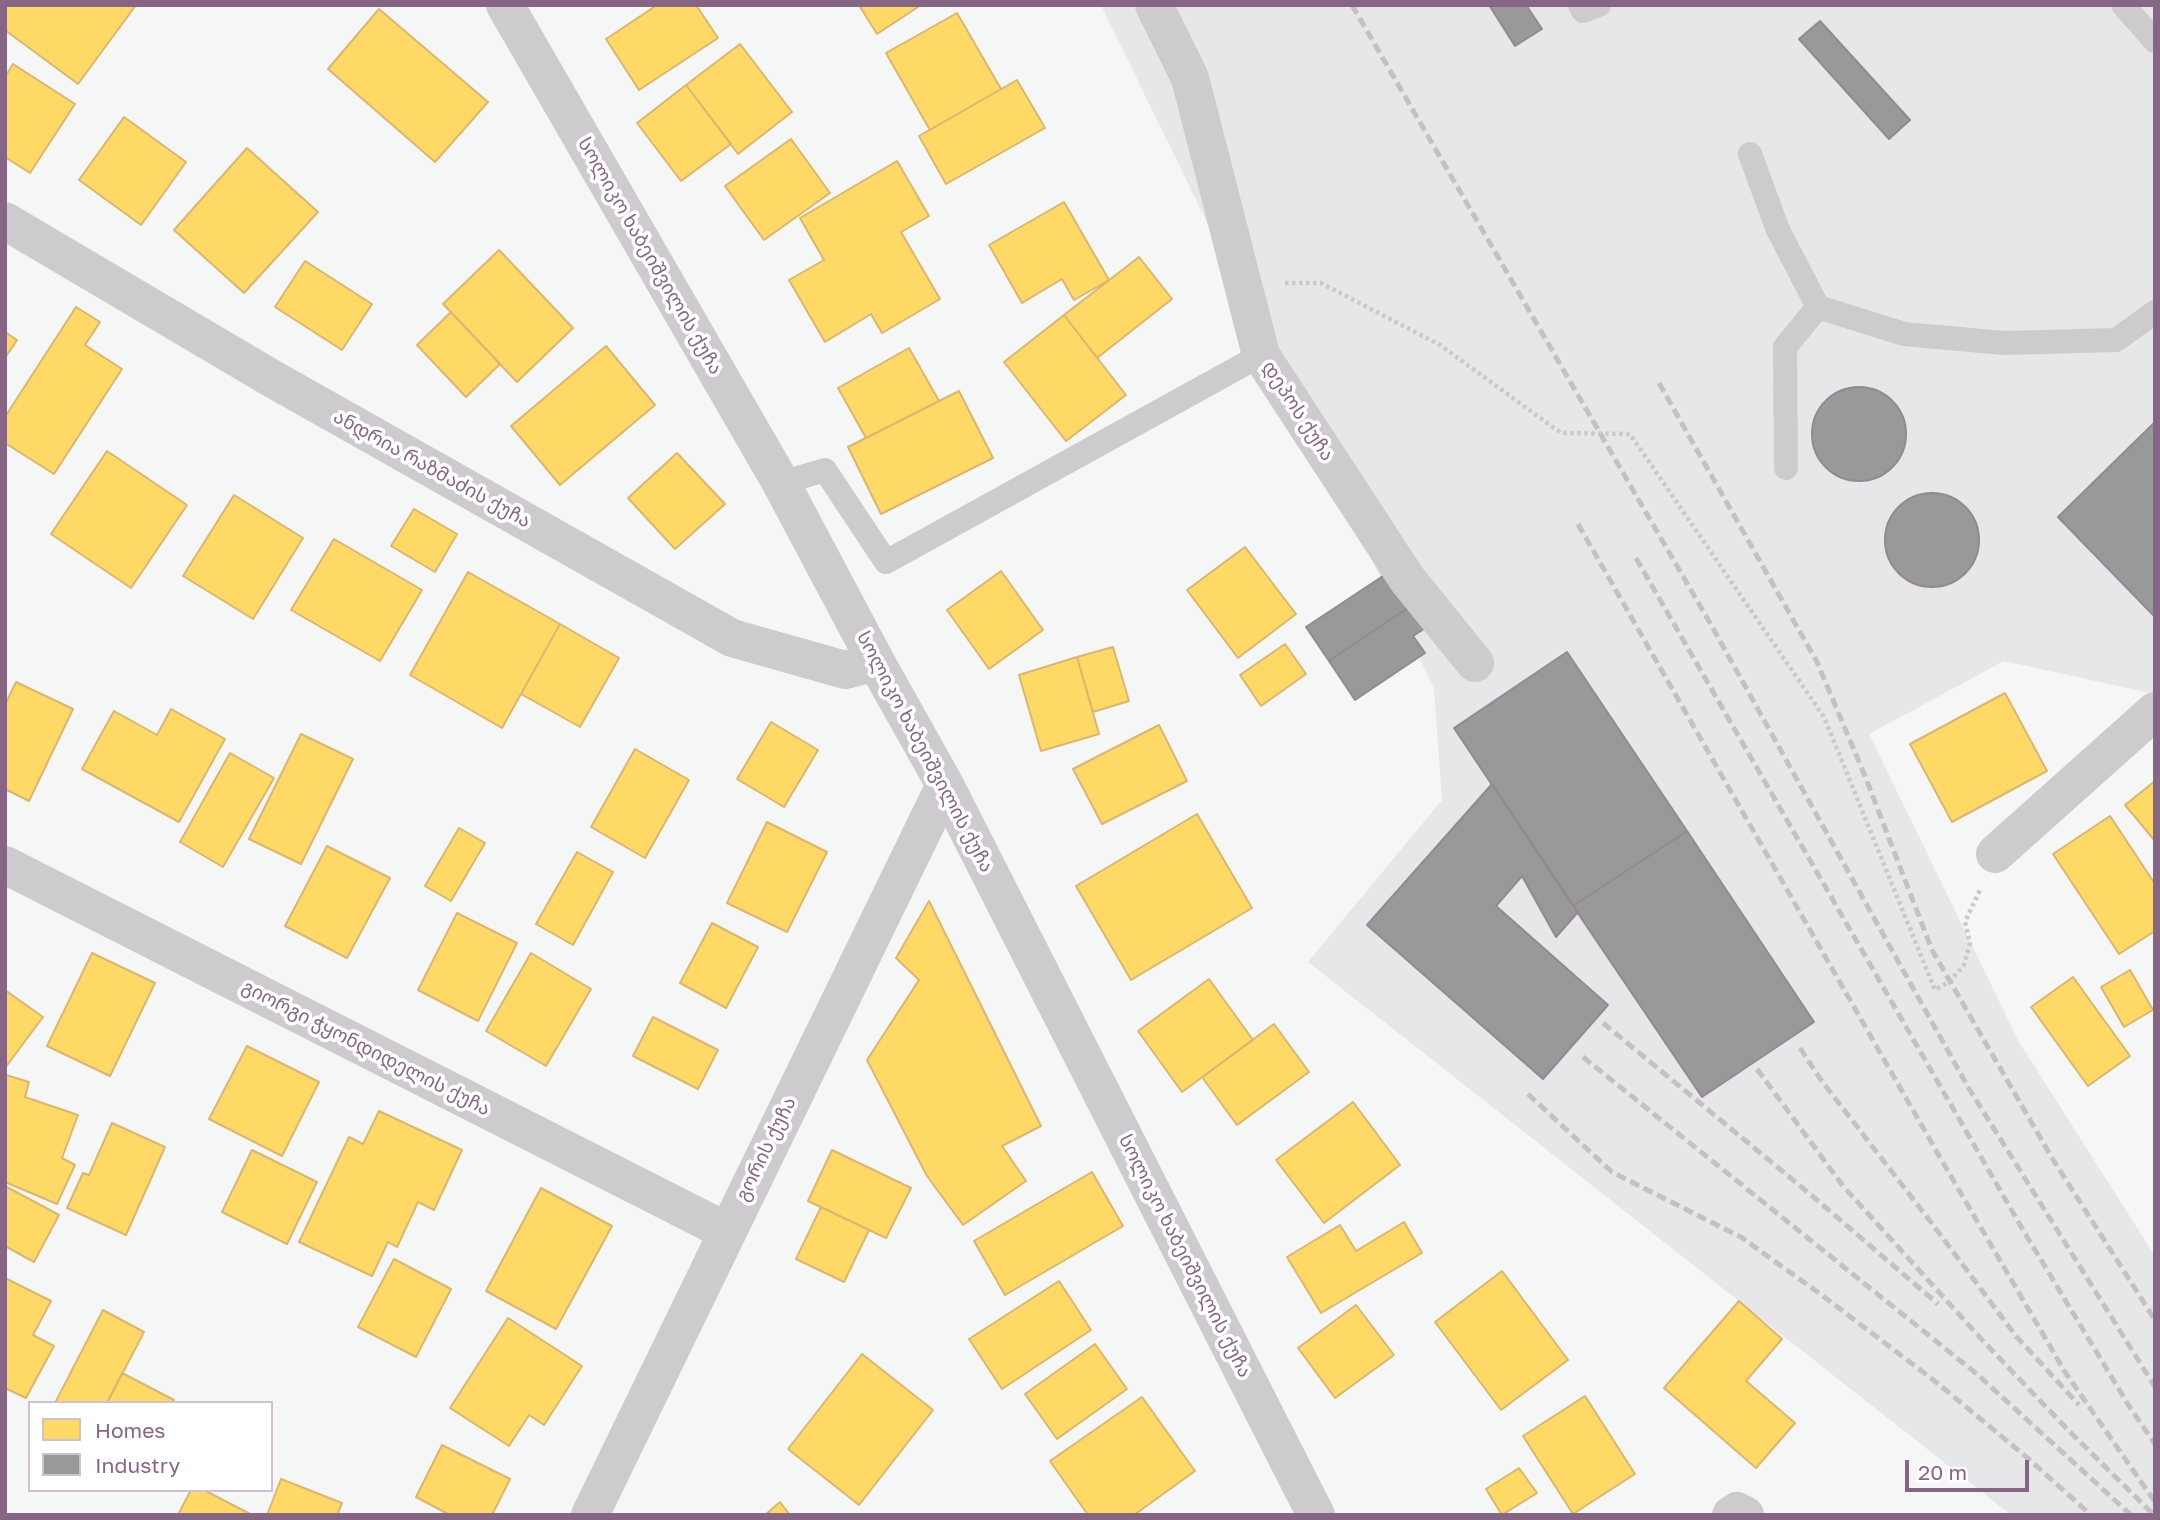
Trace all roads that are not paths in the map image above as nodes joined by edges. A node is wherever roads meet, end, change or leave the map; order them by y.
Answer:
1 (505, 5) edge
2 (1154, 5) edge
3 (1580, 5) edge
4 (1599, 5) edge
5 (2123, 5) edge
6 (2155, 41) edge
7 (1750, 154) dead end
8 (5, 222) edge
9 (1818, 307) junction
10 (2155, 312) edge
11 (1261, 355) junction
12 (1786, 468) dead end
13 (781, 483) junction
14 (876, 662) junction
15 (1475, 663) dead end
16 (2155, 711) edge
17 (945, 785) junction
18 (1995, 854) road end
19 (5, 865) edge
20 (726, 1231) junction
21 (590, 1515) edge
22 (1316, 1515) edge
23 (1731, 1515) edge
24 (1745, 1515) edge

1 - 13 street, სოლიკო ხაბეიშვილის ქუჩა
2 - 11 street, დეპოს ქუჩა
3 - 4 lane
5 - 6 lane
7 - 9 lane
8 - 14 street, ანდრია რაზმაძის ქუჩა
9 - 10 lane
9 - 12 lane
11 - 13 lane
11 - 15 street, დეპოს ქუჩა
13 - 14 street, სოლიკო ხაბეიშვილის ქუჩა
14 - 17 street, სოლიკო ხაბეიშვილის ქუჩა
16 - 18 street
17 - 20 street, გორის ქუჩა
17 - 22 street, სოლიკო ხაბეიშვილის ქუჩა
19 - 20 street, გიორგი ჭყონდიდელის ქუჩა
20 - 21 street, გორის ქუჩა
23 - 24 street

